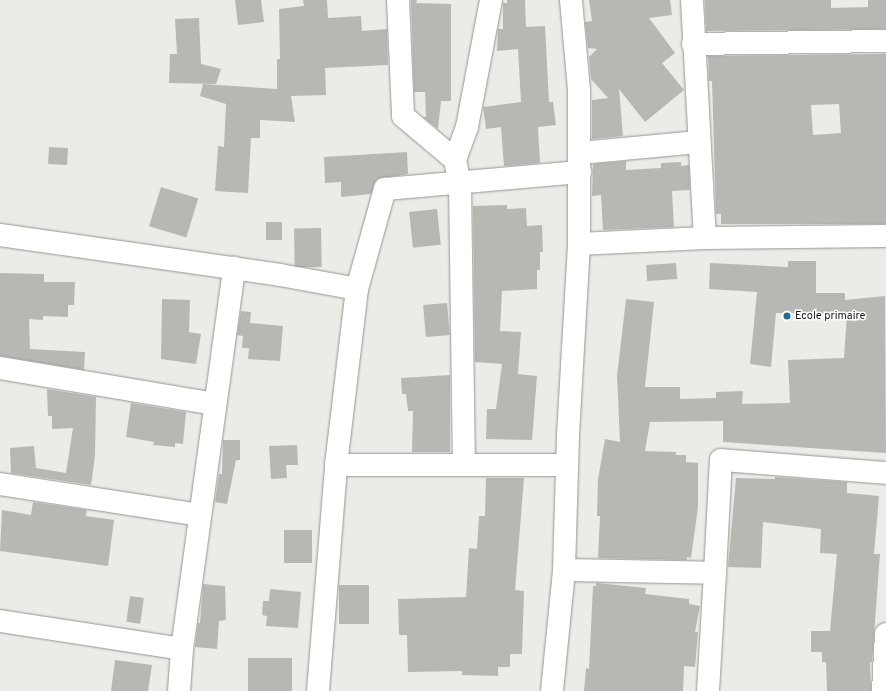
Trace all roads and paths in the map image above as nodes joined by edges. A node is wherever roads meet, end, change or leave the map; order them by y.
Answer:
1 (398, 0) edge
2 (491, 0) edge
3 (571, 0) edge
4 (692, 0) edge
5 (886, 41) edge
6 (693, 44) junction
7 (698, 142) junction
8 (455, 160) junction
9 (580, 163) junction
10 (460, 183) junction
11 (0, 235) edge
12 (886, 236) edge
13 (705, 238) junction
14 (578, 244) junction
15 (234, 268) junction
16 (357, 289) junction
17 (0, 368) edge
18 (214, 404) junction
19 (464, 464) junction
20 (336, 465) junction
21 (567, 465) junction
22 (886, 473) edge
23 (0, 484) edge
24 (200, 515) junction
25 (564, 570) junction
26 (716, 574) junction
27 (0, 622) edge
28 (886, 634) edge
29 (182, 649) junction
30 (179, 691) edge
31 (318, 691) edge
32 (552, 691) edge
33 (708, 691) edge
34 (882, 691) edge

1 - 8 street
2 - 8 street
3 - 9 street
4 - 6 street
5 - 6 street
6 - 7 street
7 - 9 street
7 - 13 street
8 - 10 street
9 - 10 street
9 - 14 street
10 - 16 street
10 - 19 street
11 - 15 street
12 - 13 street
13 - 14 street
14 - 21 street
15 - 16 street
15 - 18 street
16 - 20 street
17 - 18 street
18 - 24 street
19 - 20 street
19 - 21 street
20 - 31 street
21 - 25 street
22 - 26 street
23 - 24 street
24 - 29 street
25 - 26 street
25 - 32 street
26 - 33 street
27 - 29 street
28 - 34 street
29 - 30 street

